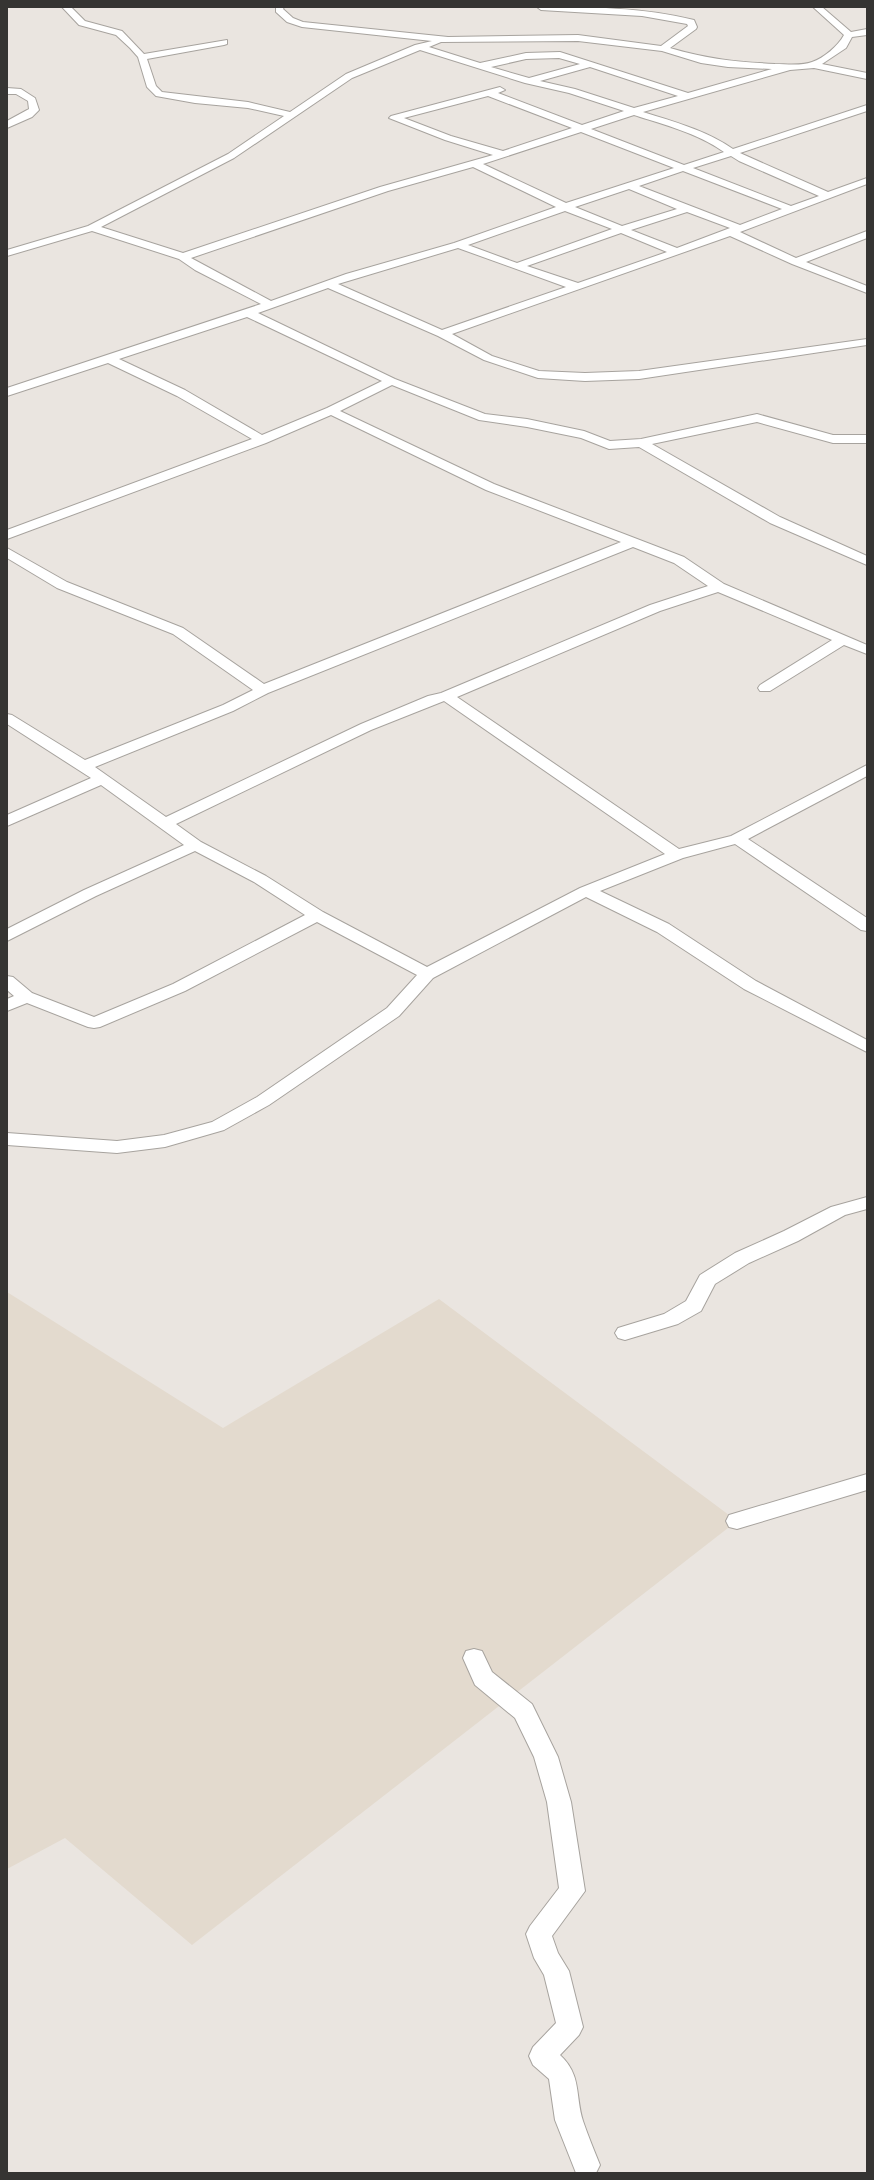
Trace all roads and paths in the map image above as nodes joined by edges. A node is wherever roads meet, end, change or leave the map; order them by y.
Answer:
1 (66, 7) edge
2 (280, 7) edge
3 (541, 7) edge
4 (817, 7) edge
5 (867, 32) edge
6 (849, 35) junction
7 (414, 37) junction
8 (448, 40) junction
9 (224, 42) dead end
10 (418, 48) junction
11 (663, 49) junction
12 (142, 57) junction
13 (592, 64) junction
14 (814, 65) junction
15 (479, 66) junction
16 (789, 67) junction
17 (867, 76) edge
18 (528, 82) junction
19 (8, 90) edge
20 (489, 93) junction
21 (689, 96) junction
22 (867, 108) edge
23 (635, 111) junction
24 (292, 115) junction
25 (7, 126) edge
26 (581, 129) junction
27 (730, 153) junction
28 (501, 154) junction
29 (474, 164) junction
30 (683, 168) junction
31 (867, 181) edge
32 (630, 186) junction
33 (826, 195) junction
34 (565, 207) junction
35 (687, 209) junction
36 (790, 209) junction
37 (92, 228) junction
38 (620, 230) junction
39 (735, 230) junction
40 (867, 234) edge
41 (458, 245) junction
42 (677, 252) junction
43 (7, 253) edge
44 (183, 257) junction
45 (796, 262) junction
46 (517, 266) junction
47 (331, 285) junction
48 (577, 286) junction
49 (867, 290) edge
50 (269, 304) junction
51 (248, 313) junction
52 (442, 334) junction
53 (867, 342) edge
54 (107, 358) junction
55 (391, 381) junction
56 (7, 392) edge
57 (331, 411) junction
58 (867, 439) edge
59 (262, 440) junction
60 (641, 442) junction
61 (7, 535) edge
62 (634, 542) junction
63 (7, 552) edge
64 (867, 561) edge
65 (719, 586) junction
66 (842, 640) junction
67 (867, 650) edge
68 (766, 688) dead end
69 (263, 690) junction
70 (446, 696) junction
71 (7, 718) edge
72 (84, 766) junction
73 (867, 770) edge
74 (101, 779) junction
75 (7, 821) edge
76 (166, 823) junction
77 (737, 839) junction
78 (195, 845) junction
79 (677, 855) junction
80 (586, 891) junction
81 (317, 915) junction
82 (867, 926) edge
83 (7, 936) edge
84 (427, 974) junction
85 (7, 981) edge
86 (26, 996) junction
87 (7, 1006) edge
88 (867, 1048) edge
89 (7, 1139) edge
90 (867, 1203) edge
91 (625, 1333) dead end
92 (867, 1482) edge
93 (737, 1521) dead end
94 (474, 1658) dead end
95 (586, 2165) dead end

1 - 12 street
2 - 7 street
3 - 11 street
4 - 6 street
5 - 6 street
6 - 14 street
7 - 8 street
7 - 10 street
8 - 10 street
8 - 11 street
9 - 12 street
10 - 15 street
10 - 24 street
11 - 16 street
12 - 24 street
13 - 15 street
13 - 18 street
13 - 21 street
14 - 16 street
14 - 17 street
15 - 18 street
16 - 21 street
18 - 20 street
18 - 23 street
19 - 25 street
20 - 26 street
20 - 28 street
21 - 23 street
22 - 27 street
23 - 26 street
23 - 27 street
24 - 37 street
26 - 28 street
26 - 30 street
27 - 30 street
27 - 33 street
28 - 29 street
29 - 34 street
29 - 44 street
30 - 32 street
30 - 36 street
31 - 33 street
32 - 34 street
32 - 35 street
33 - 36 street
34 - 38 street
34 - 41 street
35 - 38 street
35 - 39 street
36 - 39 street
37 - 43 street
37 - 44 street
38 - 42 street
38 - 46 street
39 - 42 street
39 - 45 street
40 - 45 street
41 - 46 street
41 - 47 street
42 - 48 street
44 - 50 street
45 - 49 street
46 - 48 street
47 - 50 street
47 - 52 street
48 - 52 street
50 - 51 street
51 - 54 street
51 - 55 street
52 - 53 street
54 - 56 street
54 - 59 street
55 - 57 street
55 - 60 street
57 - 59 street
57 - 62 street
58 - 60 street
59 - 61 street
60 - 64 street
62 - 65 street
62 - 69 street
63 - 69 street
65 - 66 street
65 - 70 street
66 - 67 street
66 - 68 street
69 - 72 street
70 - 76 street
70 - 79 street
71 - 72 street
72 - 74 street
73 - 77 street
74 - 75 street
74 - 76 street
76 - 78 street
77 - 79 street
77 - 82 street
78 - 81 street
78 - 83 street
79 - 80 street
80 - 84 street
80 - 88 street
81 - 84 street
81 - 86 street
84 - 89 street
85 - 86 street
86 - 87 street
90 - 91 street
92 - 93 street
94 - 95 street

